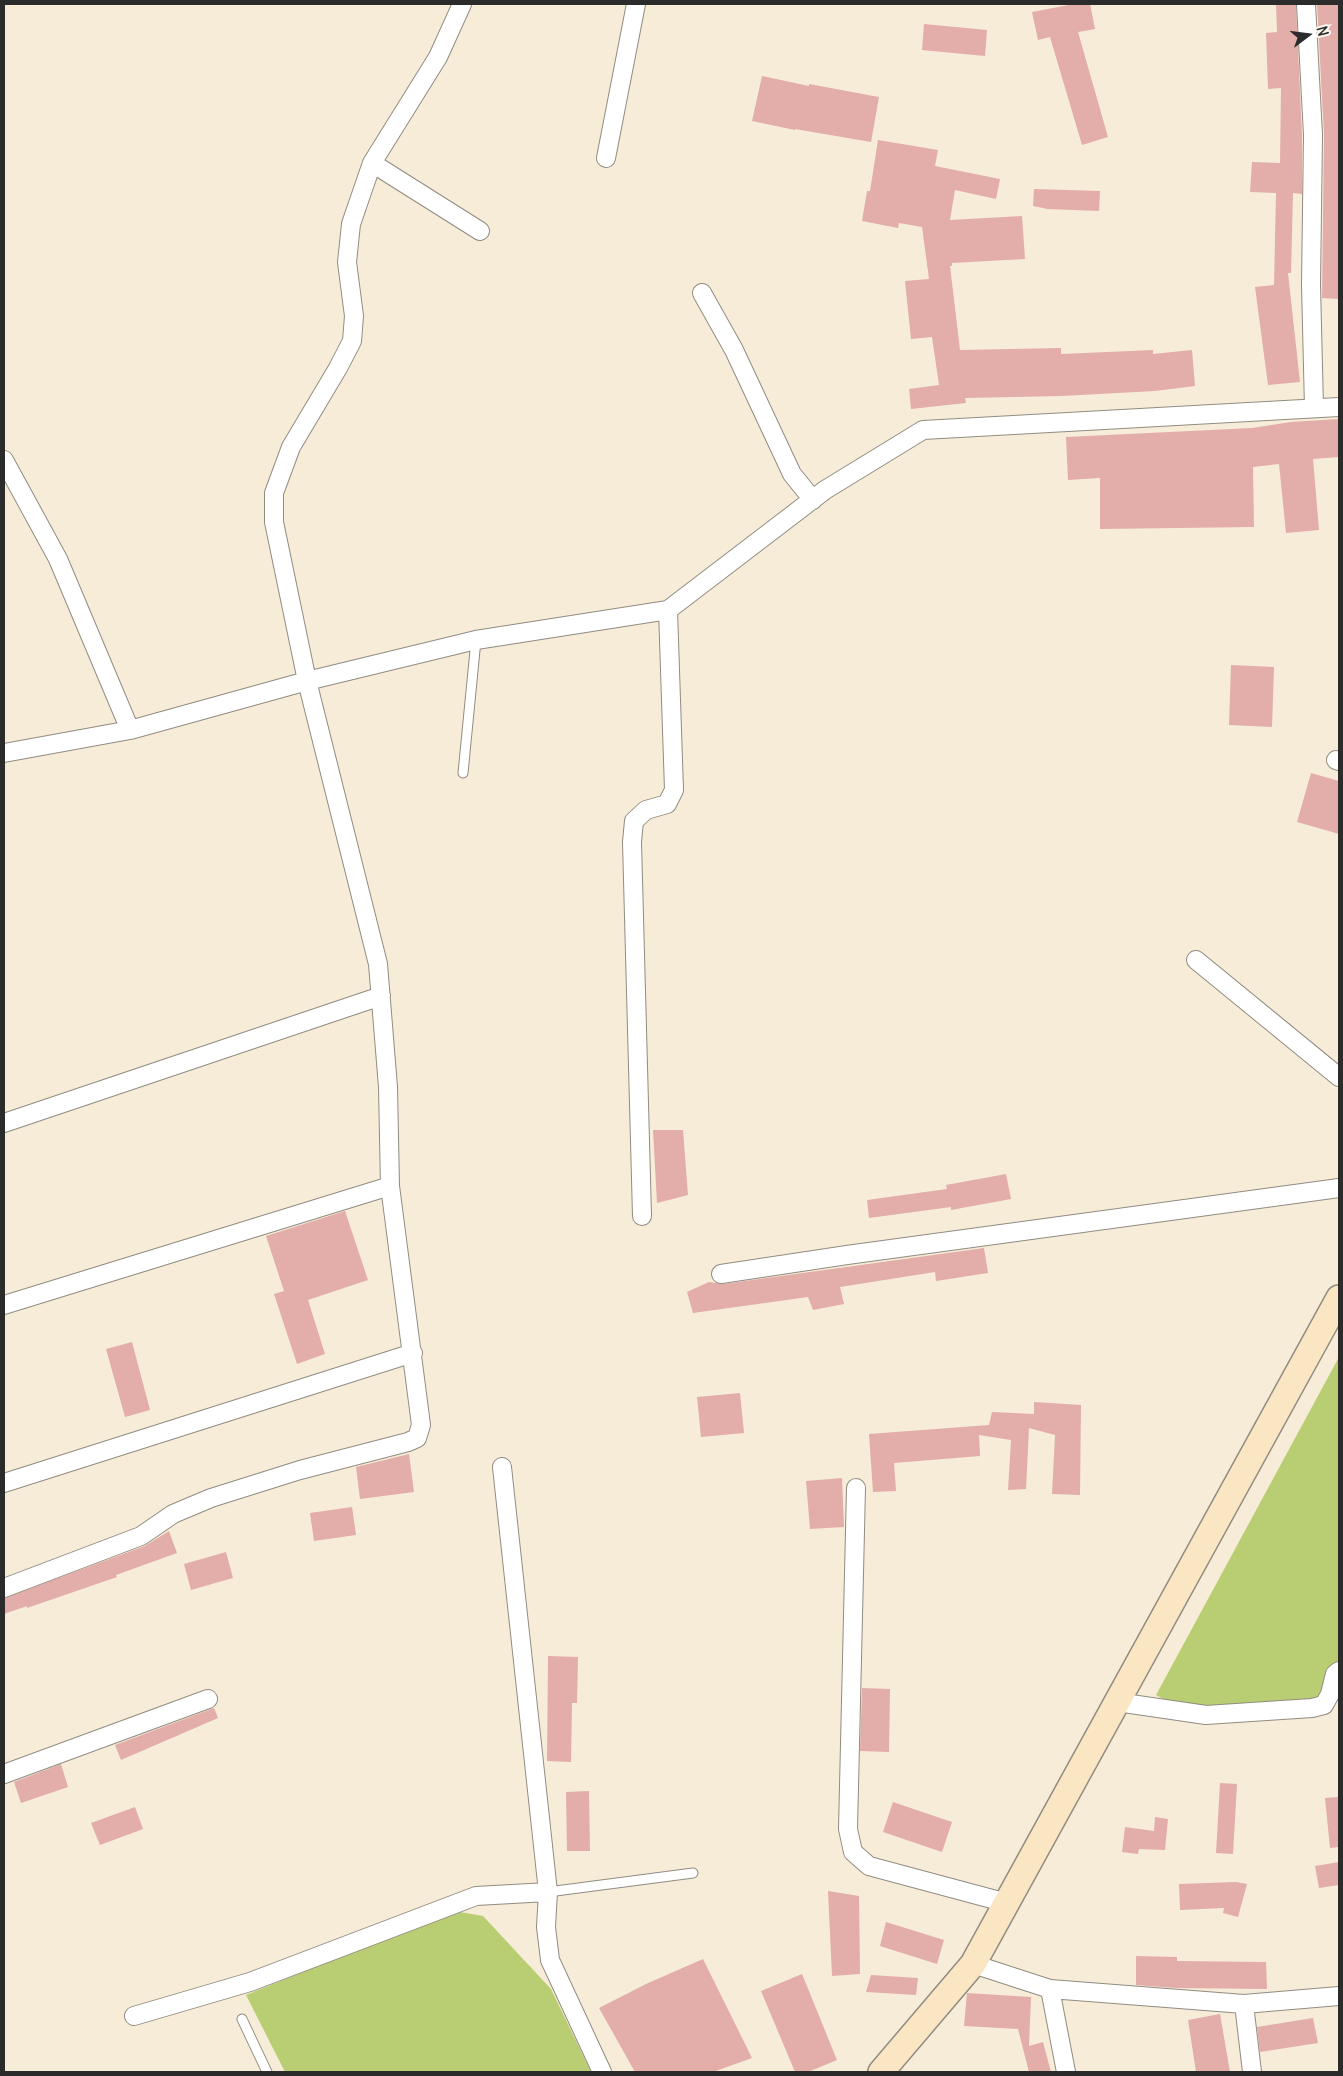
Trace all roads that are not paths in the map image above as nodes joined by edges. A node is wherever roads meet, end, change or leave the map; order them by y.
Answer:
1 (462, 4) edge
2 (636, 4) edge
3 (1306, 4) edge
4 (606, 158) dead end
5 (372, 163) junction
6 (480, 231) dead end
7 (702, 293) dead end
8 (1339, 407) edge
9 (1314, 408) junction
10 (4, 460) edge
11 (813, 500) junction
12 (668, 610) junction
13 (476, 640) junction
14 (307, 681) junction
15 (130, 730) junction
16 (4, 752) edge
17 (463, 774) dead end
18 (1196, 960) dead end
19 (381, 996) junction
20 (1339, 1077) edge
21 (4, 1123) edge
22 (390, 1186) junction
23 (1339, 1188) edge
24 (642, 1216) dead end
25 (721, 1274) dead end
26 (1339, 1298) edge
27 (4, 1305) edge
28 (413, 1353) junction
29 (502, 1467) dead end
30 (4, 1483) edge
31 (856, 1488) dead end
32 (4, 1588) edge
33 (1339, 1671) edge
34 (208, 1699) dead end
35 (1117, 1702) junction
36 (4, 1774) edge
37 (693, 1873) dead end
38 (548, 1892) junction
39 (1007, 1903) junction
40 (973, 1964) junction
41 (1050, 1989) junction
42 (1339, 1996) edge
43 (1244, 2004) junction
44 (134, 2016) dead end
45 (242, 2019) dead end
46 (267, 2072) edge
47 (602, 2072) edge
48 (881, 2072) edge
49 (1066, 2072) edge
50 (1252, 2072) edge

1 - 5 street
2 - 4 street
3 - 9 street
5 - 6 street
5 - 14 street
7 - 11 street
8 - 9 street
9 - 11 street
10 - 15 street
11 - 12 street
12 - 13 street
12 - 24 street
13 - 14 street
13 - 17 lane
14 - 15 street
14 - 19 street
15 - 16 street
18 - 20 street
19 - 21 street
19 - 22 street
22 - 27 street
22 - 28 street
23 - 25 street
26 - 35 street
28 - 30 street
28 - 32 street
29 - 38 street
31 - 39 street
33 - 35 street
34 - 36 street
35 - 39 street
37 - 38 lane
38 - 44 street
38 - 47 street
39 - 40 street
40 - 41 street
40 - 48 street
41 - 43 street
41 - 49 street
42 - 43 street
43 - 50 street
45 - 46 lane

